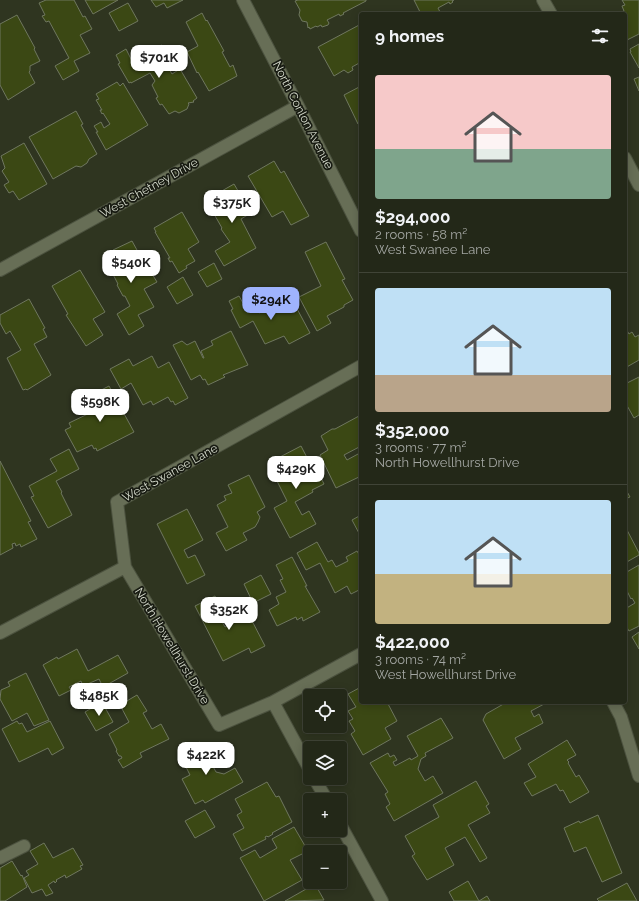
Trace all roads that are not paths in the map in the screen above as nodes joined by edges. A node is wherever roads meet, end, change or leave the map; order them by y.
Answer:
1 (243, 0) edge
2 (543, 0) edge
3 (550, 12) edge
4 (298, 106) junction
5 (627, 162) edge
6 (639, 185) edge
7 (359, 227) edge
8 (0, 270) edge
9 (359, 367) edge
10 (125, 567) junction
11 (0, 633) edge
12 (359, 655) edge
13 (273, 702) junction
14 (614, 704) edge
15 (303, 757) edge
16 (639, 776) edge
17 (347, 837) edge
18 (24, 846) dead end
19 (0, 858) edge
20 (382, 901) edge

1 - 4 street, North Conlon Avenue
2 - 3 street
4 - 7 street, North Conlon Avenue
4 - 8 street, West Chetney Drive
5 - 6 street
9 - 10 street, West Swanee Lane
10 - 11 street
10 - 13 street, North Howellhurst Drive
12 - 13 street
13 - 15 street
14 - 16 street
17 - 20 street
18 - 19 street

